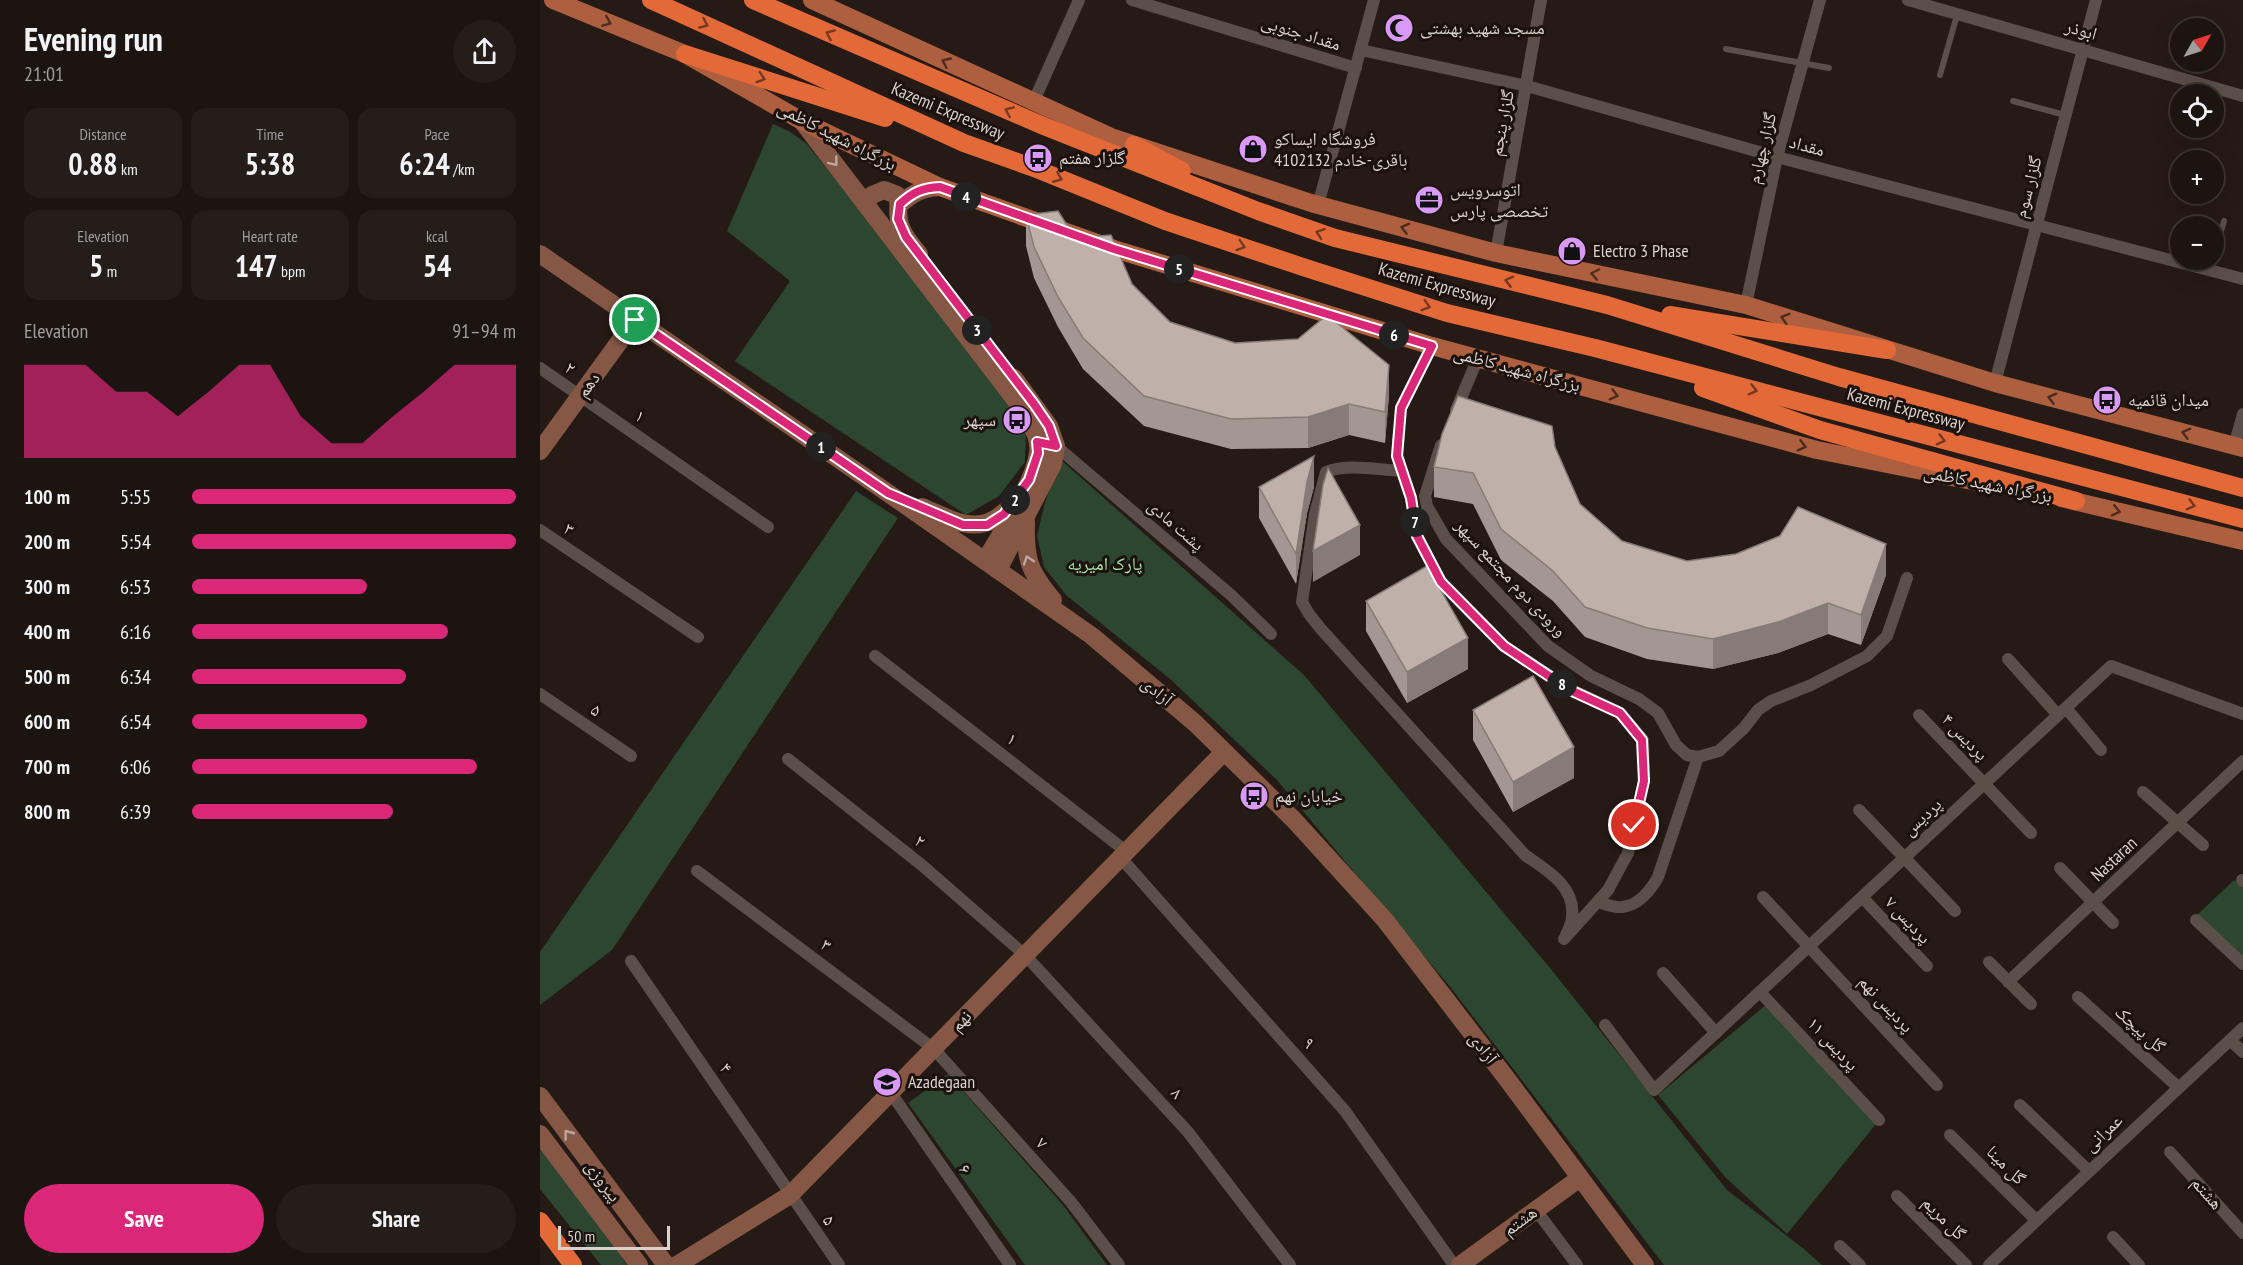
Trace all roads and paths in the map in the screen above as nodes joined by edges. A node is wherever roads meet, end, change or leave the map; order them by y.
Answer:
1 (553, 0) edge
2 (651, 0) edge
3 (753, 0) edge
4 (812, 0) edge
5 (1079, 0) edge
6 (1132, 0) edge
7 (1374, 0) edge
8 (1541, 0) edge
9 (1820, 0) edge
10 (1908, 0) edge
11 (2096, 0) edge
12 (1957, 14) junction
13 (1726, 49) dead end
14 (2083, 49) junction
15 (1361, 50) junction
16 (685, 54) junction
17 (1803, 64) junction
18 (1356, 68) junction
19 (1829, 68) dead end
20 (1940, 75) dead end
21 (1527, 87) junction
22 (2243, 96) edge
23 (2013, 101) dead end
24 (1033, 103) junction
25 (2065, 115) junction
26 (802, 121) junction
27 (964, 143) junction
28 (1134, 145) junction
29 (1777, 158) junction
30 (940, 187) junction
31 (865, 204) junction
32 (900, 204) junction
33 (1318, 205) junction
34 (1258, 211) junction
35 (2037, 225) junction
36 (1496, 253) junction
37 (2170, 253) edge
38 (540, 254) edge
39 (2224, 269) edge
40 (2243, 279) edge
41 (1607, 305) junction
42 (1746, 305) junction
43 (635, 320) junction
44 (1432, 346) junction
45 (1594, 348) junction
46 (1887, 350) junction
47 (1478, 358) junction
48 (540, 368) edge
49 (1995, 383) junction
50 (579, 397) junction
51 (2243, 414) edge
52 (1037, 442) junction
53 (1056, 446) junction
54 (2239, 447) edge
55 (540, 451) edge
56 (1402, 471) junction
57 (1029, 480) junction
58 (2243, 488) edge
59 (888, 493) junction
60 (2076, 501) junction
61 (1026, 517) junction
62 (2243, 519) edge
63 (768, 527) dead end
64 (540, 530) edge
65 (2243, 541) edge
66 (992, 566) junction
67 (1907, 578) dead end
68 (1271, 634) dead end
69 (1092, 636) junction
70 (698, 637) dead end
71 (875, 656) dead end
72 (2008, 660) dead end
73 (540, 694) edge
74 (2062, 711) junction
75 (2243, 714) edge
76 (1918, 715) dead end
77 (2101, 750) dead end
78 (1224, 752) junction
79 (631, 756) dead end
80 (1698, 757) junction
81 (788, 759) dead end
82 (2243, 762) edge
83 (1984, 784) junction
84 (2144, 792) dead end
85 (1859, 810) dead end
86 (2178, 823) junction
87 (2031, 833) dead end
88 (2203, 845) dead end
89 (1124, 855) junction
90 (1905, 857) junction
91 (2060, 868) dead end
92 (697, 870) dead end
93 (1764, 897) dead end
94 (1862, 897) junction
95 (1598, 902) junction
96 (2094, 903) junction
97 (1954, 911) dead end
98 (2196, 920) dead end
99 (2113, 923) dead end
100 (1808, 947) junction
101 (1025, 955) junction
102 (632, 961) dead end
103 (1989, 962) dead end
104 (2243, 964) edge
105 (1927, 966) dead end
106 (1663, 973) dead end
107 (2008, 982) junction
108 (1760, 992) junction
109 (2078, 997) dead end
110 (2031, 1004) dead end
111 (1605, 1025) dead end
112 (2243, 1028) edge
113 (1716, 1033) junction
114 (2230, 1040) junction
115 (934, 1048) junction
116 (2243, 1052) edge
117 (1937, 1084) dead end
118 (2178, 1087) junction
119 (891, 1093) junction
120 (540, 1096) edge
121 (2020, 1105) dead end
122 (1879, 1120) dead end
123 (540, 1134) edge
124 (1950, 1135) dead end
125 (2170, 1152) dead end
126 (2089, 1171) junction
127 (1580, 1178) junction
128 (790, 1195) junction
129 (1897, 1196) dead end
130 (1536, 1210) junction
131 (2036, 1220) junction
132 (540, 1221) edge
133 (2243, 1233) edge
134 (2113, 1237) dead end
135 (1840, 1246) dead end
136 (573, 1265) edge
137 (639, 1265) edge
138 (666, 1265) edge
139 (677, 1265) edge
140 (839, 1265) edge
141 (1010, 1265) edge
142 (1119, 1265) edge
143 (1290, 1265) edge
144 (1454, 1265) edge
145 (1460, 1265) edge
146 (1577, 1265) edge
147 (1645, 1265) edge
148 (1860, 1265) edge
149 (1966, 1265) edge
150 (1989, 1265) edge
151 (2139, 1265) edge

1 -> 16 main road, بزرگراه شهید کاظمی
2 -> 27 highway, Kazemi Expressway
34 -> 3 highway, Kazemi Expressway
24 -> 4 main road
5 - 24 street
6 - 18 street, مقداد جنوبی
7 - 15 street
8 - 21 street, گلزار پنجم
9 - 17 street, گلزار چهارم
10 - 12 street, ابوذر
11 - 14 street, گلزار سوم
12 - 14 street, ابوذر
12 - 20 lane
13 - 17 lane
14 - 22 street, ابوذر
14 - 25 street, گلزار سوم
15 - 18 street
15 - 21 street, مقداد
16 - 26 main road, بزرگراه شهید کاظمی
16 -> 27 highway
17 - 19 lane
17 - 29 street, گلزار چهارم
18 - 33 street
21 - 29 street, مقداد
21 - 36 street, گلزار پنجم
23 - 25 lane
24 - 28 main road
25 - 35 street, گلزار سوم
26 - 30 main road, بزرگراه شهید کاظمی
26 -> 31 street
27 -> 45 highway, Kazemi Expressway
28 - 33 main road
28 - 34 highway
29 - 35 street, مقداد
29 - 42 street, گلزار چهارم
30 - 32 street
30 - 44 main road, بزرگراه شهید کاظمی
31 - 32 street
31 - 52 street
32 - 53 street
36 -> 33 main road
41 -> 34 highway, Kazemi Expressway
35 - 37 street, مقداد
35 - 49 street, گلزار سوم
42 -> 36 main road
38 - 43 street, آزادی
39 - 40 street, مقداد
41 - 46 highway
41 - 58 highway, Kazemi Expressway
46 -> 42 main road
43 - 50 street, دهم
43 - 59 street, آزادی
44 - 47 main road, بزرگراه شهید کاظمی
44 - 56 street
45 - 60 highway
45 -> 62 highway, Kazemi Expressway
46 - 49 main road
47 -> 60 main road, بزرگراه شهید کاظمی
47 - 80 street, ورودی دوم مجتمع سپهر
48 - 50 street, ۲
54 -> 49 main road
50 - 55 street, دهم
50 - 63 street, ۱
51 - 54 street
52 - 53 street
52 - 57 street
53 - 61 street
53 - 68 street, پشت مادی
56 - 95 street
56 - 95 street
57 - 59 street
57 - 66 street
59 - 66 street, آزادی
60 -> 65 main road, بزرگراه شهید کاظمی
61 - 66 street
69 -> 61 street
64 - 70 street, ۳
66 - 69 street, آزادی
67 - 80 street
69 - 78 street, آزادی
71 - 89 street, ۱
72 - 74 street
73 - 79 street, ۵
74 - 75 street, پردیس
74 - 77 street
74 - 83 street, پردیس
76 - 83 street, پردیس ۴
78 - 89 street, نهم
78 - 127 street, آزادی
80 - 95 street
81 - 101 street, ۲
82 - 86 street, Nastaran
83 - 87 street, پردیس ۴
83 - 90 street, پردیس
84 - 86 street
85 - 90 street
86 - 88 street
86 - 96 street, Nastaran
89 - 101 street, نهم
89 - 144 street, ۹
90 - 94 street, پردیس
90 - 97 street
91 - 96 street
92 - 115 street, ۳
93 - 100 street, پردیس نهم
94 - 100 street, پردیس
94 - 105 street, پردیس ۷
96 - 99 street
96 - 107 street, Nastaran
98 - 104 street
100 - 108 street, پردیس
100 - 117 street, پردیس نهم
101 - 115 street, نهم
101 - 143 street, ۸
102 - 128 street, ۴
103 - 107 street
106 - 113 street
107 - 110 street
108 - 113 street, پردیس
108 - 122 street, پردیس ۱۱
109 - 118 street, گل پیچک
111 - 113 street, پردیس
112 - 114 street, عمرانی
114 - 116 street
114 - 118 street, عمرانی
115 - 119 street, نهم
115 - 142 street, ۷
118 - 126 street, عمرانی
119 - 128 street, نهم
119 - 141 street, ۶
138 -> 120 street, پیروزی
121 - 126 street
123 - 137 street, پیروزی
124 - 131 street, گل مینا
125 - 133 street, هشتم
126 - 131 street, عمرانی
127 - 130 street, هشتم
127 - 147 street, آزادی
128 - 139 street, نهم
128 - 140 street, ۵
129 - 149 street, گل مریم
130 - 145 street, هشتم
130 - 146 street
131 - 150 street, عمرانی
132 - 136 highway
134 - 151 street
135 - 148 street

